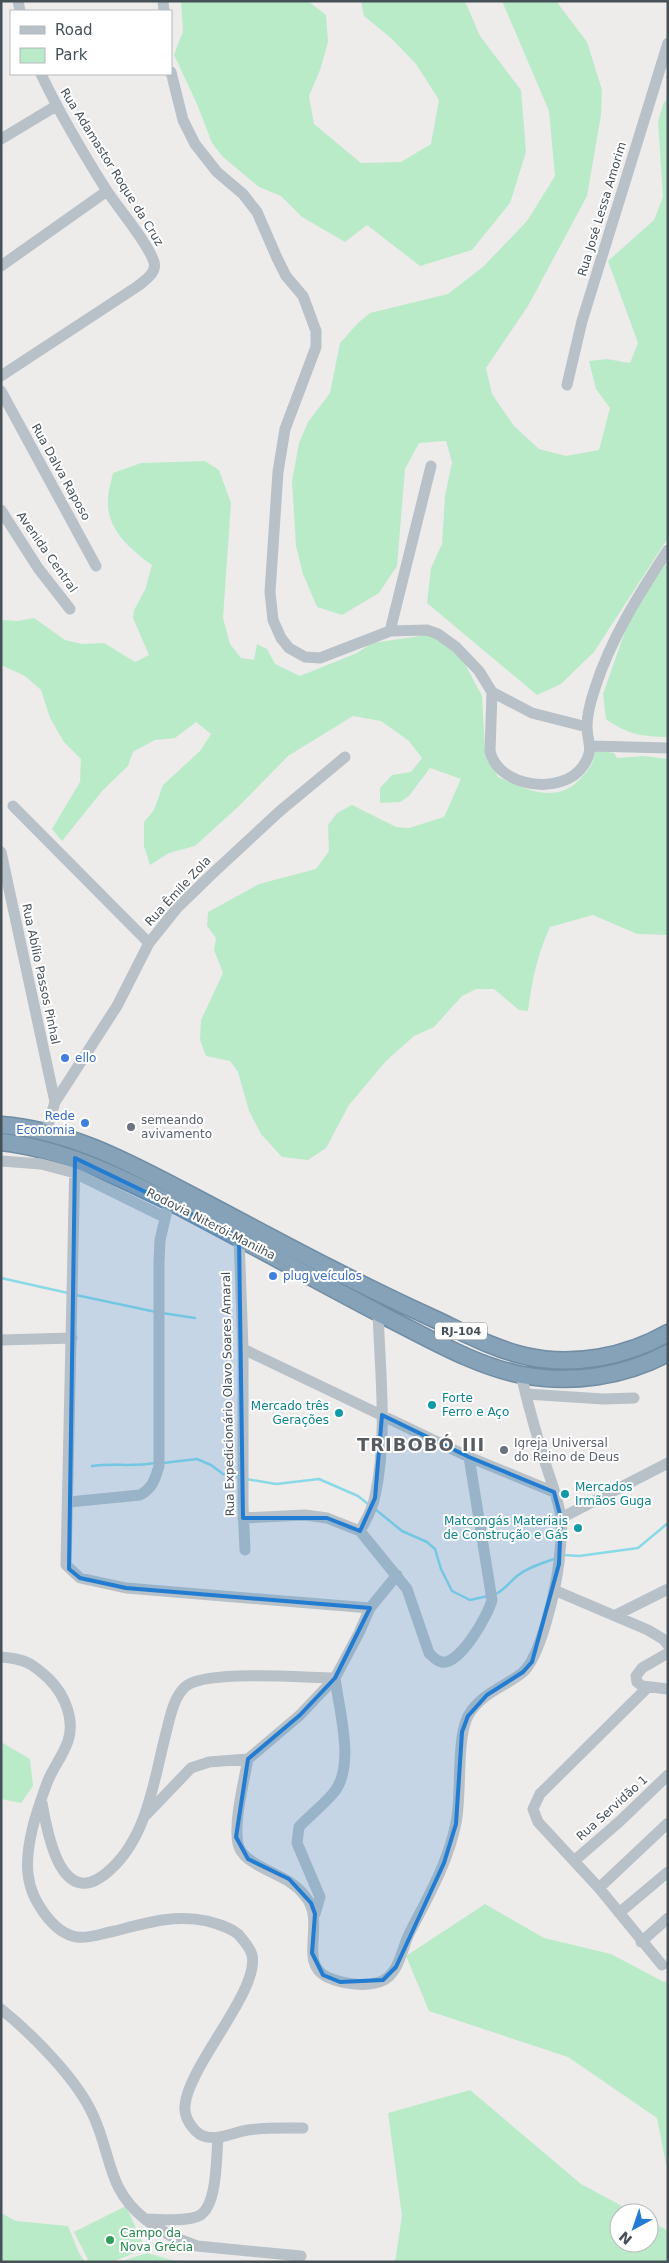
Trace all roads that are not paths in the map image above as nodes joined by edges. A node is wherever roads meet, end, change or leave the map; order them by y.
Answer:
1 (668, 43) edge
2 (41, 75) edge
3 (172, 75) edge
4 (56, 106) junction
5 (1, 139) edge
6 (107, 191) junction
7 (1, 266) edge
8 (1, 376) edge
9 (568, 384) dead end
10 (1, 391) edge
11 (431, 466) dead end
12 (1, 510) edge
13 (668, 550) edge
14 (96, 566) dead end
15 (70, 609) dead end
16 (390, 631) junction
17 (492, 692) junction
18 (587, 727) junction
19 (591, 746) junction
20 (668, 748) edge
21 (346, 756) dead end
22 (13, 806) dead end
23 (1, 852) edge
24 (149, 943) junction
25 (55, 1102) junction
26 (1, 1125) edge
27 (46, 1132) junction
28 (1, 1142) edge
29 (1, 1161) edge
30 (75, 1166) junction
31 (167, 1209) junction
32 (239, 1237) junction
33 (378, 1312) junction
34 (668, 1333) edge
35 (72, 1338) junction
36 (1, 1340) edge
37 (244, 1350) junction
38 (668, 1353) edge
39 (520, 1374) junction
40 (526, 1394) junction
41 (634, 1398) dead end
42 (382, 1414) junction
43 (469, 1457) junction
44 (668, 1463) edge
45 (554, 1492) junction
46 (69, 1502) junction
47 (243, 1518) junction
48 (561, 1518) junction
49 (360, 1531) junction
50 (245, 1550) dead end
51 (396, 1575) junction
52 (668, 1589) edge
53 (554, 1590) junction
54 (370, 1608) junction
55 (616, 1615) junction
56 (668, 1646) edge
57 (668, 1653) edge
58 (1, 1656) edge
59 (335, 1678) junction
60 (647, 1688) junction
61 (668, 1689) edge
62 (248, 1759) junction
63 (668, 1775) edge
64 (41, 1802) junction
65 (144, 1816) junction
66 (668, 1823) edge
67 (574, 1861) junction
68 (668, 1872) edge
69 (599, 1888) junction
70 (619, 1913) junction
71 (315, 1914) junction
72 (668, 1918) edge
73 (641, 1942) junction
74 (662, 1966) dead end
75 (1, 2009) edge
76 (303, 2128) dead end
77 (218, 2138) junction
78 (144, 2219) junction
79 (301, 2256) dead end

1 - 9 street, Rua José Lessa Amorim
2 - 4 street, Rua Adamastor Roque da Cruz
3 - 16 street
4 - 5 street
4 - 6 street, Rua Adamastor Roque da Cruz
6 - 7 street
6 - 8 street, Rua Adamastor Roque da Cruz
10 - 14 street, Rua Dalva Raposo
11 - 16 street
12 - 15 street, Avenida Central
13 - 18 street
16 - 17 street
17 - 18 street
17 - 19 street
18 - 19 street
19 - 20 street
21 - 24 street, Rua Êmile Zola
22 - 24 street
23 - 25 street, Rua Abílio Passos Pinhal
24 - 25 street, Rua Êmile Zola
25 - 27 street, Rua Êmile Zola
26 - 27 highway, Rodovia Niterói-Manilha / RJ-104
27 - 34 highway, Rodovia Niterói-Manilha / RJ-104
28 - 30 highway, Rodovia Niterói-Manilha / RJ-104
29 - 30 street
30 - 31 highway, Rodovia Niterói-Manilha / RJ-104
30 - 35 street
31 - 32 highway, Rodovia Niterói-Manilha / RJ-104
31 - 46 street
32 - 33 highway, Rodovia Niterói-Manilha / RJ-104
32 - 37 street, Rua Expedicionário Olavo Soares Amaral
33 - 39 highway, Rodovia Niterói-Manilha / RJ-104
33 - 42 street
35 - 36 street
35 - 46 street
37 - 42 street
37 - 47 street, Rua Expedicionário Olavo Soares Amaral
38 - 39 highway, Rodovia Niterói-Manilha / RJ-104
39 - 40 street
40 - 41 street
40 - 45 street
42 - 43 street
42 - 49 street
43 - 45 street
43 - 51 street
44 - 48 street
45 - 48 street
46 - 54 street
47 - 49 street
47 - 50 street, Rua Expedicionário Olavo Soares Amaral
48 - 53 street
49 - 51 street
51 - 54 street
52 - 55 street
53 - 55 street
53 - 71 street
54 - 59 street
55 - 56 street
57 - 60 street
58 - 64 street
59 - 62 street
59 - 65 street
59 - 71 street
60 - 61 street
60 - 67 street
62 - 65 street
62 - 71 street
63 - 67 street, Rua Servidão 1
64 - 65 street
64 - 77 street
66 - 69 street
67 - 69 street
68 - 70 street
69 - 70 street
70 - 73 street
72 - 73 street
73 - 74 street
75 - 78 street
76 - 77 street
77 - 78 street
78 - 79 street

